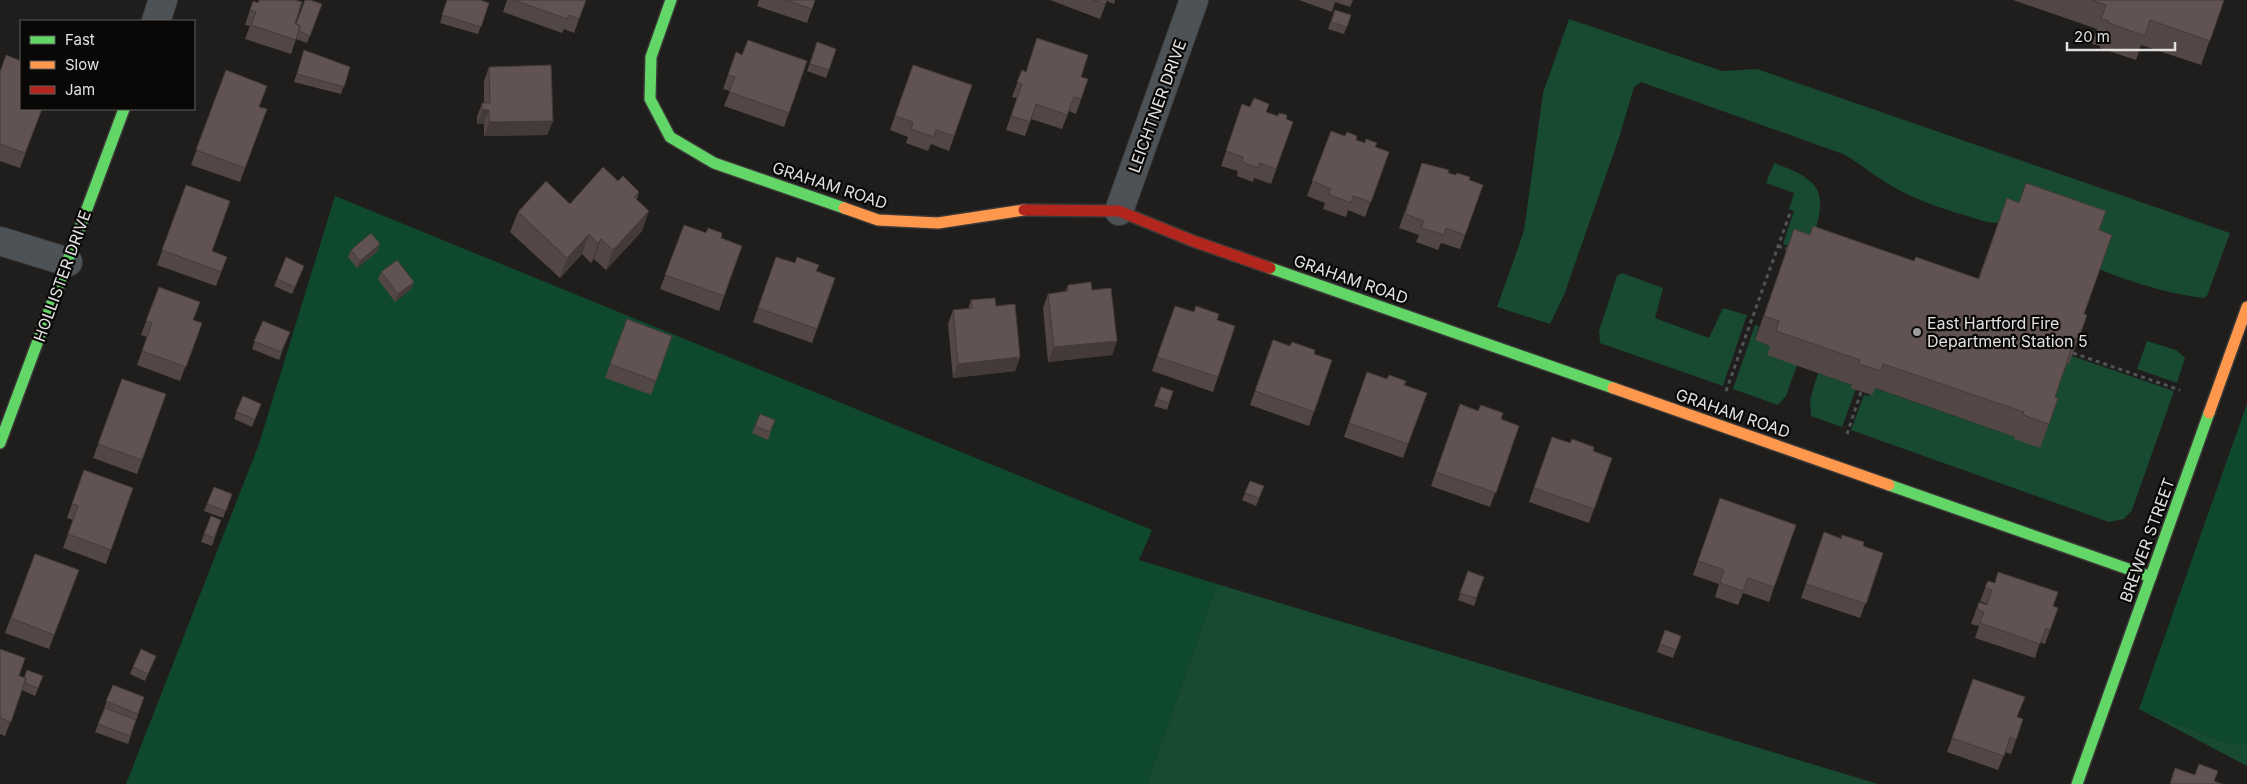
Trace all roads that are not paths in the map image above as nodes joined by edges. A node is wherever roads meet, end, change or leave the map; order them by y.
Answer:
1 (163, 0) edge
2 (671, 0) edge
3 (1194, 0) edge
4 (156, 20) edge
5 (124, 110) edge
6 (1119, 211) junction
7 (0, 242) edge
8 (68, 262) junction
9 (2247, 307) edge
10 (0, 443) edge
11 (2151, 577) junction
12 (2077, 784) edge

1 - 4 street
2 - 6 street, GRAHAM ROAD
3 - 6 street, LEICHTNER DRIVE
5 - 8 street, HOLLISTER DRIVE
6 - 11 street, GRAHAM ROAD
7 - 8 street
8 - 10 street, HOLLISTER DRIVE
9 - 11 street, BREWER STREET
11 - 12 street, BREWER STREET

